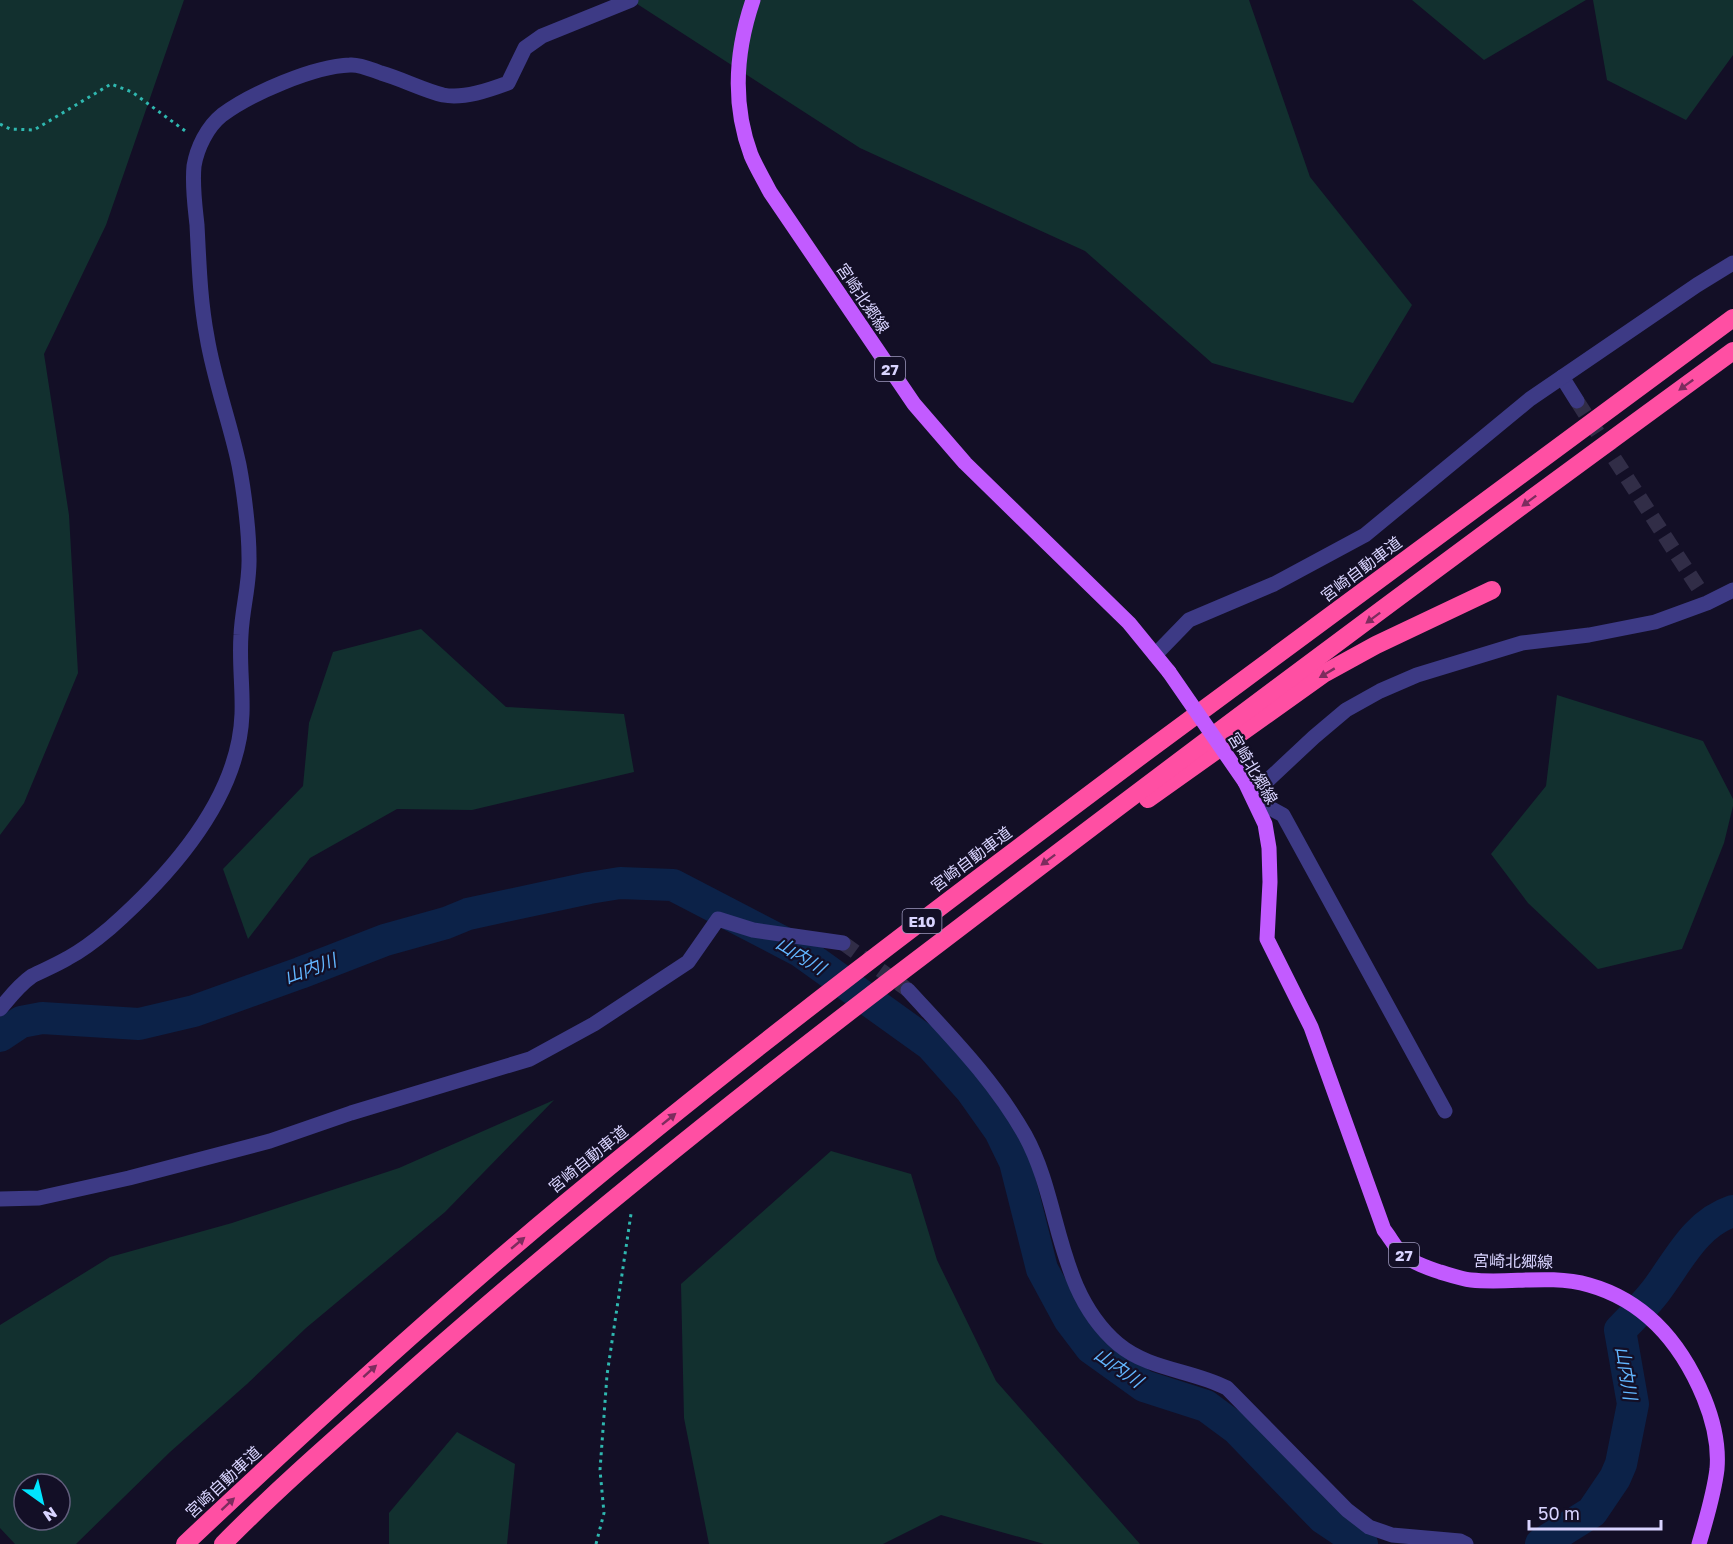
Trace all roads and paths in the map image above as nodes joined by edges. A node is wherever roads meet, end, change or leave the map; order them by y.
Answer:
1 (630, 0) edge
2 (753, 0) edge
3 (0, 124) edge
4 (202, 143) junction
5 (1733, 263) edge
6 (1733, 318) edge
7 (1733, 351) edge
8 (1563, 377) junction
9 (1577, 401) tunnel mouth
10 (1492, 590) dead end
11 (1733, 590) edge
12 (1155, 655) junction
13 (1252, 795) junction
14 (1083, 832) junction
15 (843, 943) tunnel mouth
16 (908, 990) tunnel mouth
17 (0, 1009) edge
18 (1446, 1111) dead end
19 (0, 1193) edge
20 (0, 1199) edge
21 (631, 1214) dead end
22 (185, 1544) edge
23 (223, 1544) edge
24 (596, 1544) edge
25 (1466, 1544) edge
26 (1699, 1544) edge

1 - 4 street
2 - 12 main road, 宮崎北郷線 / 27
3 - 4 path
4 - 17 street
5 - 8 street
22 -> 6 highway, 宮崎自動車道 / E10
7 -> 14 highway, E10
8 - 9 street
8 - 12 street
10 -> 14 highway
11 - 13 street
12 - 13 main road, 宮崎北郷線 / 27, bridge
13 - 18 street
13 - 26 main road, 宮崎北郷線 / 27
14 -> 23 highway, E10
15 - 20 street
16 - 25 street
19 - 20 street
21 - 24 path

